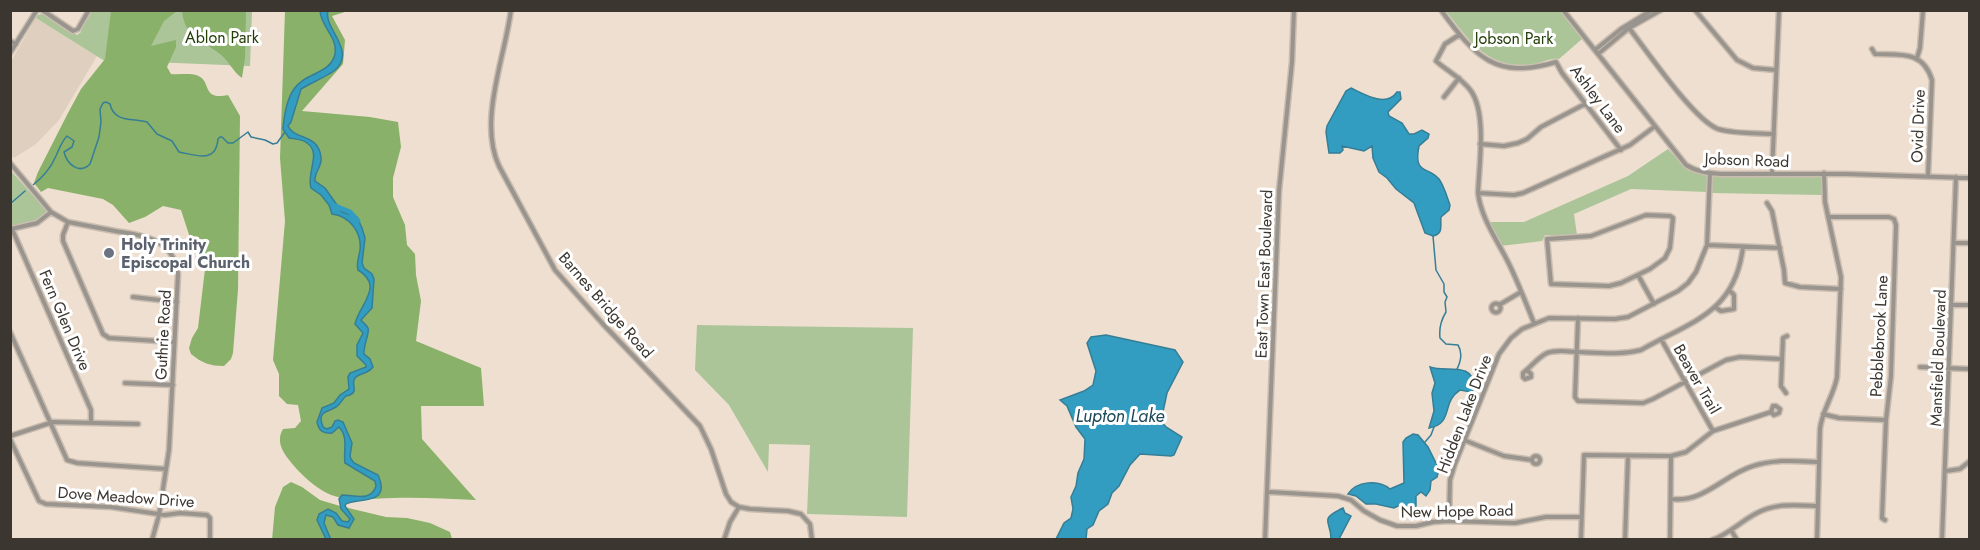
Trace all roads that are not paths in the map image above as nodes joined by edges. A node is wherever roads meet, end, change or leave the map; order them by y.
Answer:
1 (37, 10) edge
2 (42, 10) edge
3 (89, 10) edge
4 (511, 10) edge
5 (1294, 10) edge
6 (1441, 10) edge
7 (1563, 10) edge
8 (1652, 10) edge
9 (1661, 10) edge
10 (1695, 10) edge
11 (1779, 10) edge
12 (1923, 10) edge
13 (1629, 28) junction
14 (1459, 35) junction
15 (10, 41) edge
16 (16, 44) junction
17 (1872, 50) dead end
18 (1596, 52) junction
19 (10, 53) edge
20 (1917, 58) junction
21 (1776, 70) junction
22 (1459, 78) junction
23 (1444, 97) dead end
24 (1585, 104) junction
25 (1654, 127) junction
26 (1774, 134) junction
27 (1480, 144) junction
28 (1621, 150) junction
29 (10, 163) edge
30 (1710, 173) junction
31 (1824, 173) junction
32 (1772, 174) junction
33 (1928, 176) junction
34 (1956, 177) junction
35 (1970, 178) edge
36 (1478, 193) junction
37 (1767, 203) dead end
38 (51, 212) junction
39 (1828, 217) junction
40 (68, 222) junction
41 (11, 229) edge
42 (1954, 243) junction
43 (1970, 243) edge
44 (1707, 245) junction
45 (1743, 247) junction
46 (1780, 248) junction
47 (1638, 275) junction
48 (1841, 289) junction
49 (1729, 290) junction
50 (1521, 292) junction
51 (134, 297) dead end
52 (177, 302) junction
53 (1654, 304) junction
54 (1499, 305) dead end
55 (1951, 305) junction
56 (1970, 305) edge
57 (1715, 307) junction
58 (1578, 318) junction
59 (1534, 323) junction
60 (10, 332) edge
61 (1787, 336) dead end
62 (1661, 339) junction
63 (174, 342) junction
64 (1576, 352) junction
65 (1782, 359) junction
66 (1920, 367) dead end
67 (1949, 369) junction
68 (1970, 369) edge
69 (1528, 371) dead end
70 (1685, 382) junction
71 (125, 383) dead end
72 (172, 385) junction
73 (1786, 393) dead end
74 (1771, 412) dead end
75 (1823, 414) junction
76 (1886, 420) junction
77 (49, 422) junction
78 (91, 422) junction
79 (138, 424) dead end
80 (1713, 431) junction
81 (10, 438) edge
82 (1464, 440) junction
83 (1628, 456) junction
84 (1671, 456) junction
85 (1532, 460) dead end
86 (1970, 461) edge
87 (1819, 462) junction
88 (166, 468) junction
89 (1946, 471) junction
90 (1268, 492) junction
91 (1671, 499) junction
92 (1817, 506) junction
93 (739, 507) junction
94 (159, 515) junction
95 (1581, 517) junction
96 (1885, 520) dead end
97 (1449, 521) junction
98 (1731, 530) junction
99 (152, 540) edge
100 (210, 540) edge
101 (724, 540) edge
102 (812, 540) edge
103 (1266, 540) edge
104 (1581, 540) edge
105 (1625, 540) edge
106 (1670, 540) edge
107 (1712, 540) edge
108 (1737, 540) edge
109 (1817, 540) edge
110 (1942, 540) edge

1 - 16 street
2 - 3 street
4 - 93 street, Barnes Bridge Road
5 - 90 street, East Town East Boulevard
6 - 14 street
7 - 18 street, Jobson Road
8 - 18 street
9 - 13 street
10 - 21 street
11 - 21 street
12 - 20 street
13 - 18 street
13 - 26 street
14 - 22 street
14 - 24 street, Ashley Lane
15 - 16 street
16 - 19 street
17 - 20 street
18 - 25 street, Jobson Road
20 - 33 street, Ovid Drive
21 - 26 street
22 - 23 street
22 - 27 street
24 - 27 street
24 - 28 street, Ashley Lane
25 - 28 street
25 - 30 street, Jobson Road
26 - 32 street
27 - 36 street
28 - 36 street
29 - 38 street, Guthrie Road
30 - 32 street, Jobson Road
30 - 44 street, Hidden Lake Drive
31 - 32 street, Jobson Road
31 - 33 street, Jobson Road
31 - 39 street
33 - 34 street, Jobson Road
34 - 35 street, Jobson Road
34 - 42 street, Mansfield Boulevard
36 - 50 street
37 - 46 street
38 - 40 street, Guthrie Road
38 - 41 street
39 - 48 street
39 - 76 street, Pebblebrook Lane
40 - 52 street, Guthrie Road
40 - 63 street
41 - 78 street, Fern Glen Drive
42 - 43 street
42 - 55 street, Mansfield Boulevard
44 - 45 street
44 - 53 street, Hidden Lake Drive
45 - 46 street
45 - 49 street
46 - 48 street
47 - 47 street
47 - 53 street
48 - 75 street
49 - 57 street
49 - 57 street
50 - 54 street
50 - 59 street
51 - 52 street
52 - 63 street, Guthrie Road
53 - 58 street, Hidden Lake Drive
55 - 56 street
55 - 67 street, Mansfield Boulevard
57 - 62 street
58 - 59 street, Hidden Lake Drive
58 - 64 street
59 - 82 street, Hidden Lake Drive
60 - 77 street
61 - 65 street
62 - 64 street
62 - 70 street, Beaver Trail
63 - 72 street, Guthrie Road
64 - 69 street
64 - 70 street
65 - 70 street
65 - 73 street
66 - 67 street
67 - 68 street
67 - 89 street, Mansfield Boulevard
70 - 80 street, Beaver Trail
71 - 72 street
72 - 88 street, Guthrie Road
74 - 80 street
75 - 76 street
75 - 87 street
76 - 96 street, Pebblebrook Lane
77 - 78 street
77 - 81 street
77 - 88 street
78 - 79 street
80 - 84 street
81 - 94 street, Dove Meadow Drive
82 - 85 street
82 - 97 street, Hidden Lake Drive
83 - 84 street
83 - 95 street
83 - 105 street
84 - 91 street
86 - 89 street
87 - 91 street
87 - 92 street
88 - 94 street, Guthrie Road
89 - 110 street, Mansfield Boulevard
90 - 97 street, New Hope Road
90 - 103 street, East Town East Boulevard
91 - 106 street
92 - 98 street
92 - 109 street
93 - 101 street
93 - 102 street
94 - 99 street, Guthrie Road
94 - 100 street, Dove Meadow Drive
95 - 97 street, New Hope Road
95 - 104 street
98 - 107 street
98 - 108 street

